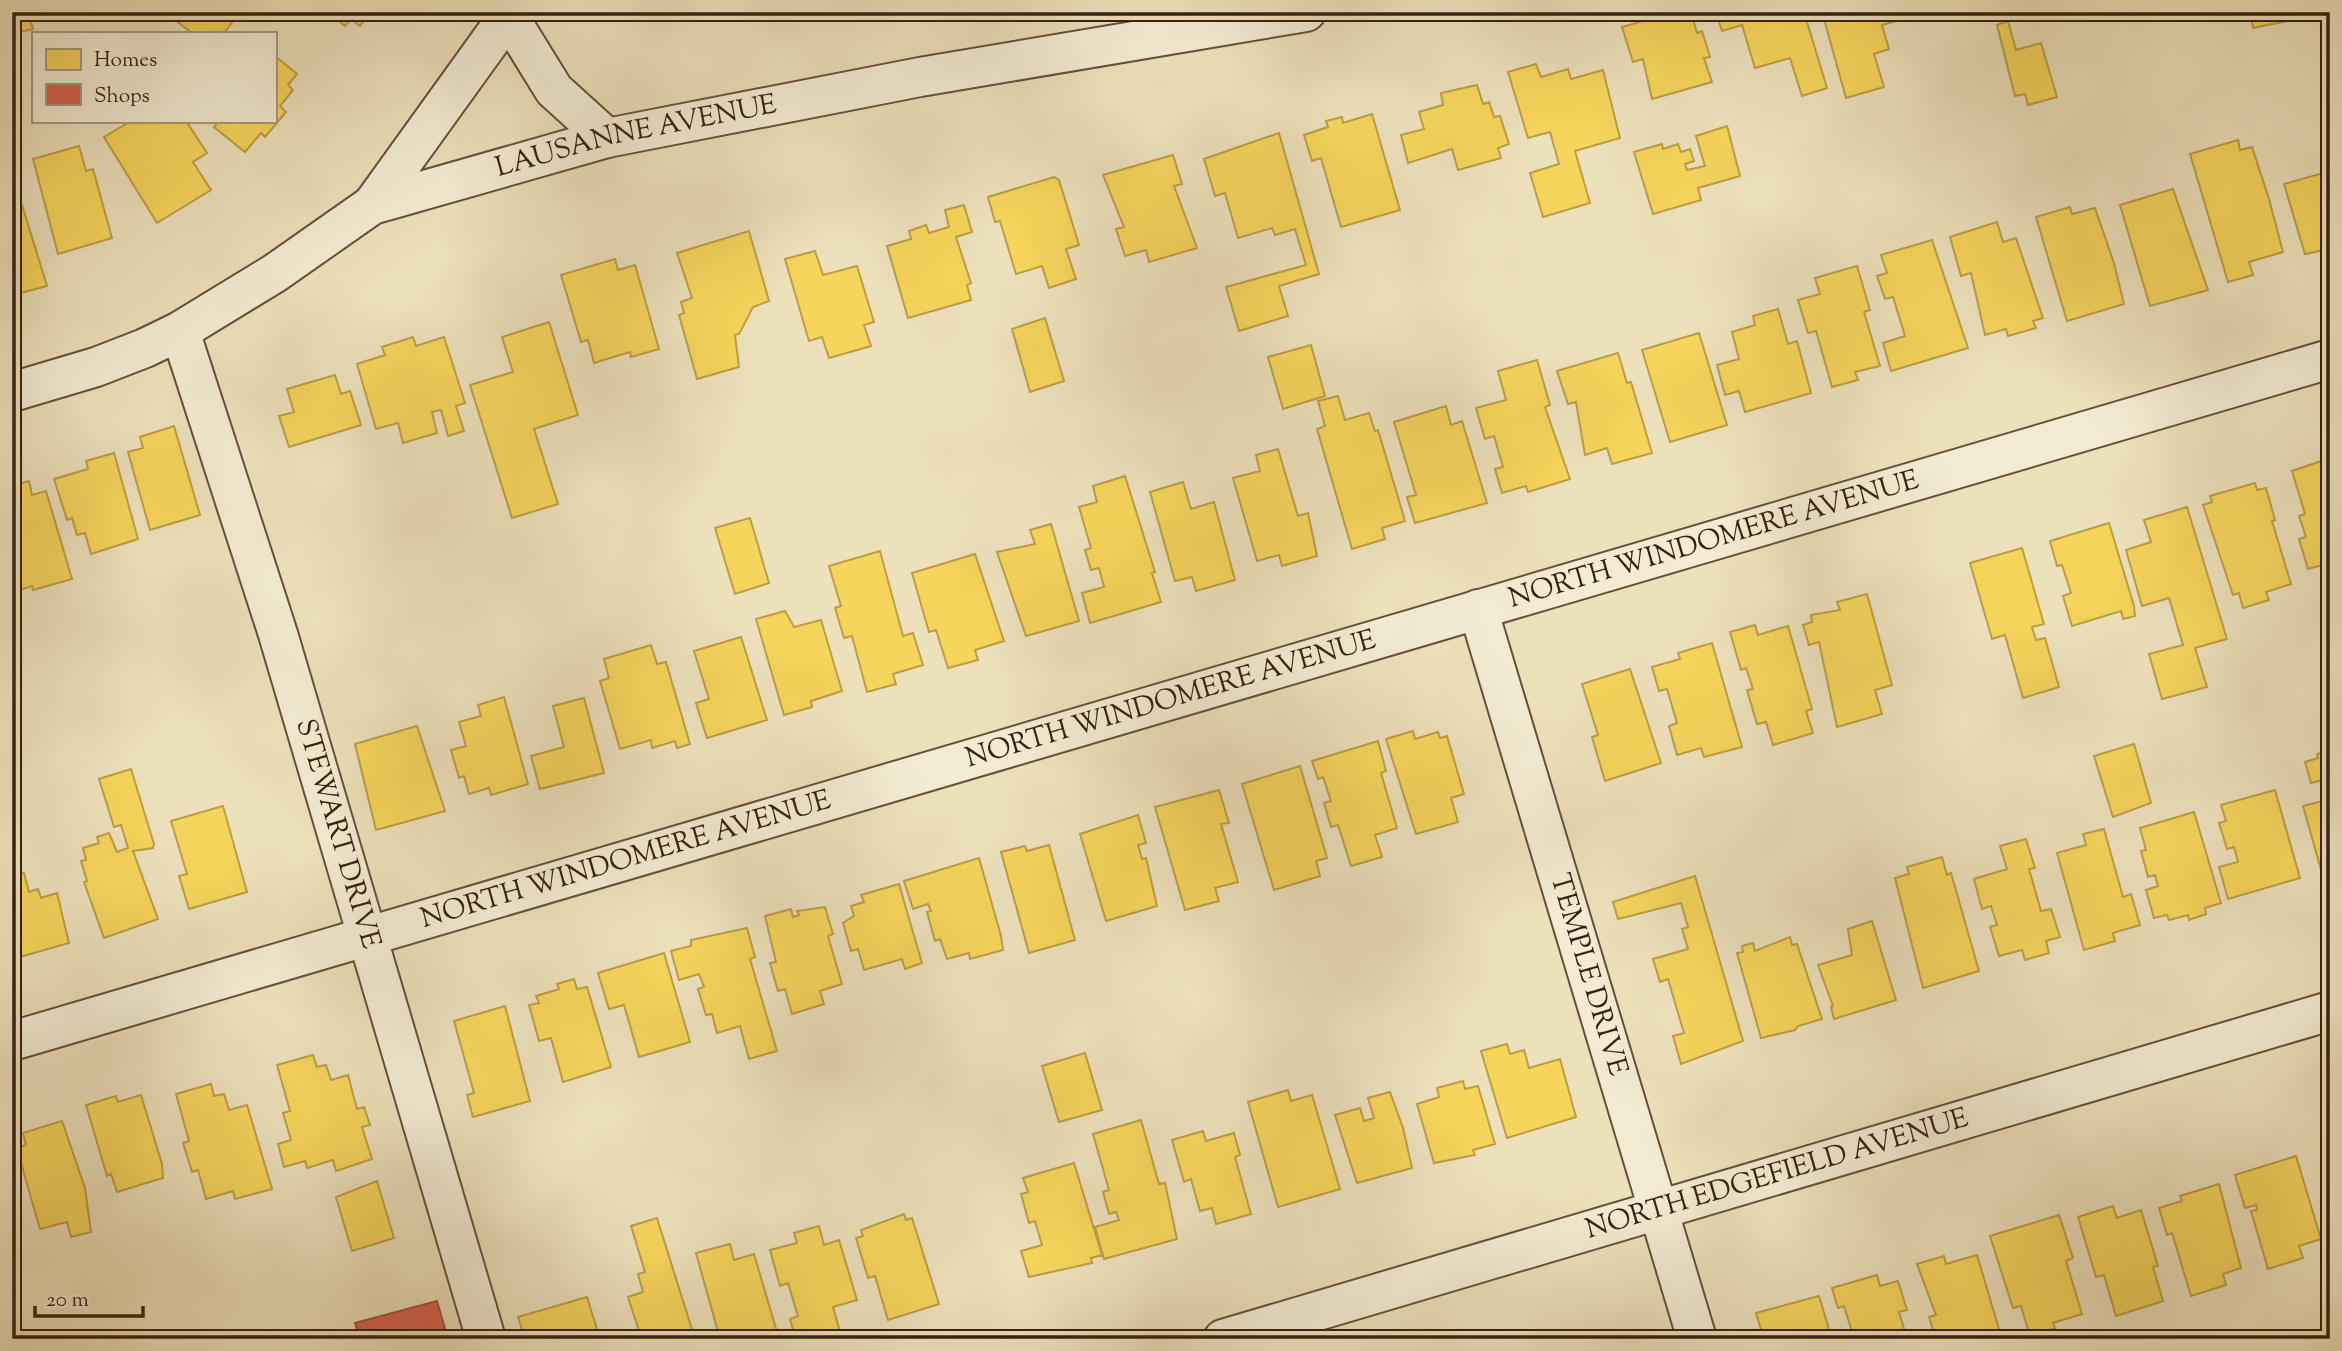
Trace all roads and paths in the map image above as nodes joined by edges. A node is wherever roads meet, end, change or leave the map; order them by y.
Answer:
1 (1306, 12) edge
2 (510, 15) edge
3 (607, 138) junction
4 (372, 205) junction
5 (180, 331) junction
6 (2330, 359) edge
7 (12, 392) edge
8 (1478, 609) junction
9 (369, 938) junction
10 (2330, 1011) edge
11 (12, 1041) edge
12 (1657, 1210) junction
13 (486, 1339) edge
14 (1223, 1339) edge
15 (1697, 1339) edge

1 - 3 street, LAUSANNE AVENUE
2 - 3 street
2 - 4 street
3 - 4 street, LAUSANNE AVENUE
4 - 5 street, LAUSANNE AVENUE
5 - 7 street, LAUSANNE AVENUE
5 - 9 street, STEWART DRIVE
6 - 8 street, NORTH WINDOMERE AVENUE
8 - 9 street, NORTH WINDOMERE AVENUE
8 - 12 street, TEMPLE DRIVE
9 - 11 street, NORTH WINDOMERE AVENUE
9 - 13 street, STEWART DRIVE
10 - 12 street, NORTH EDGEFIELD AVENUE
12 - 14 street, NORTH EDGEFIELD AVENUE
12 - 15 street, TEMPLE DRIVE

